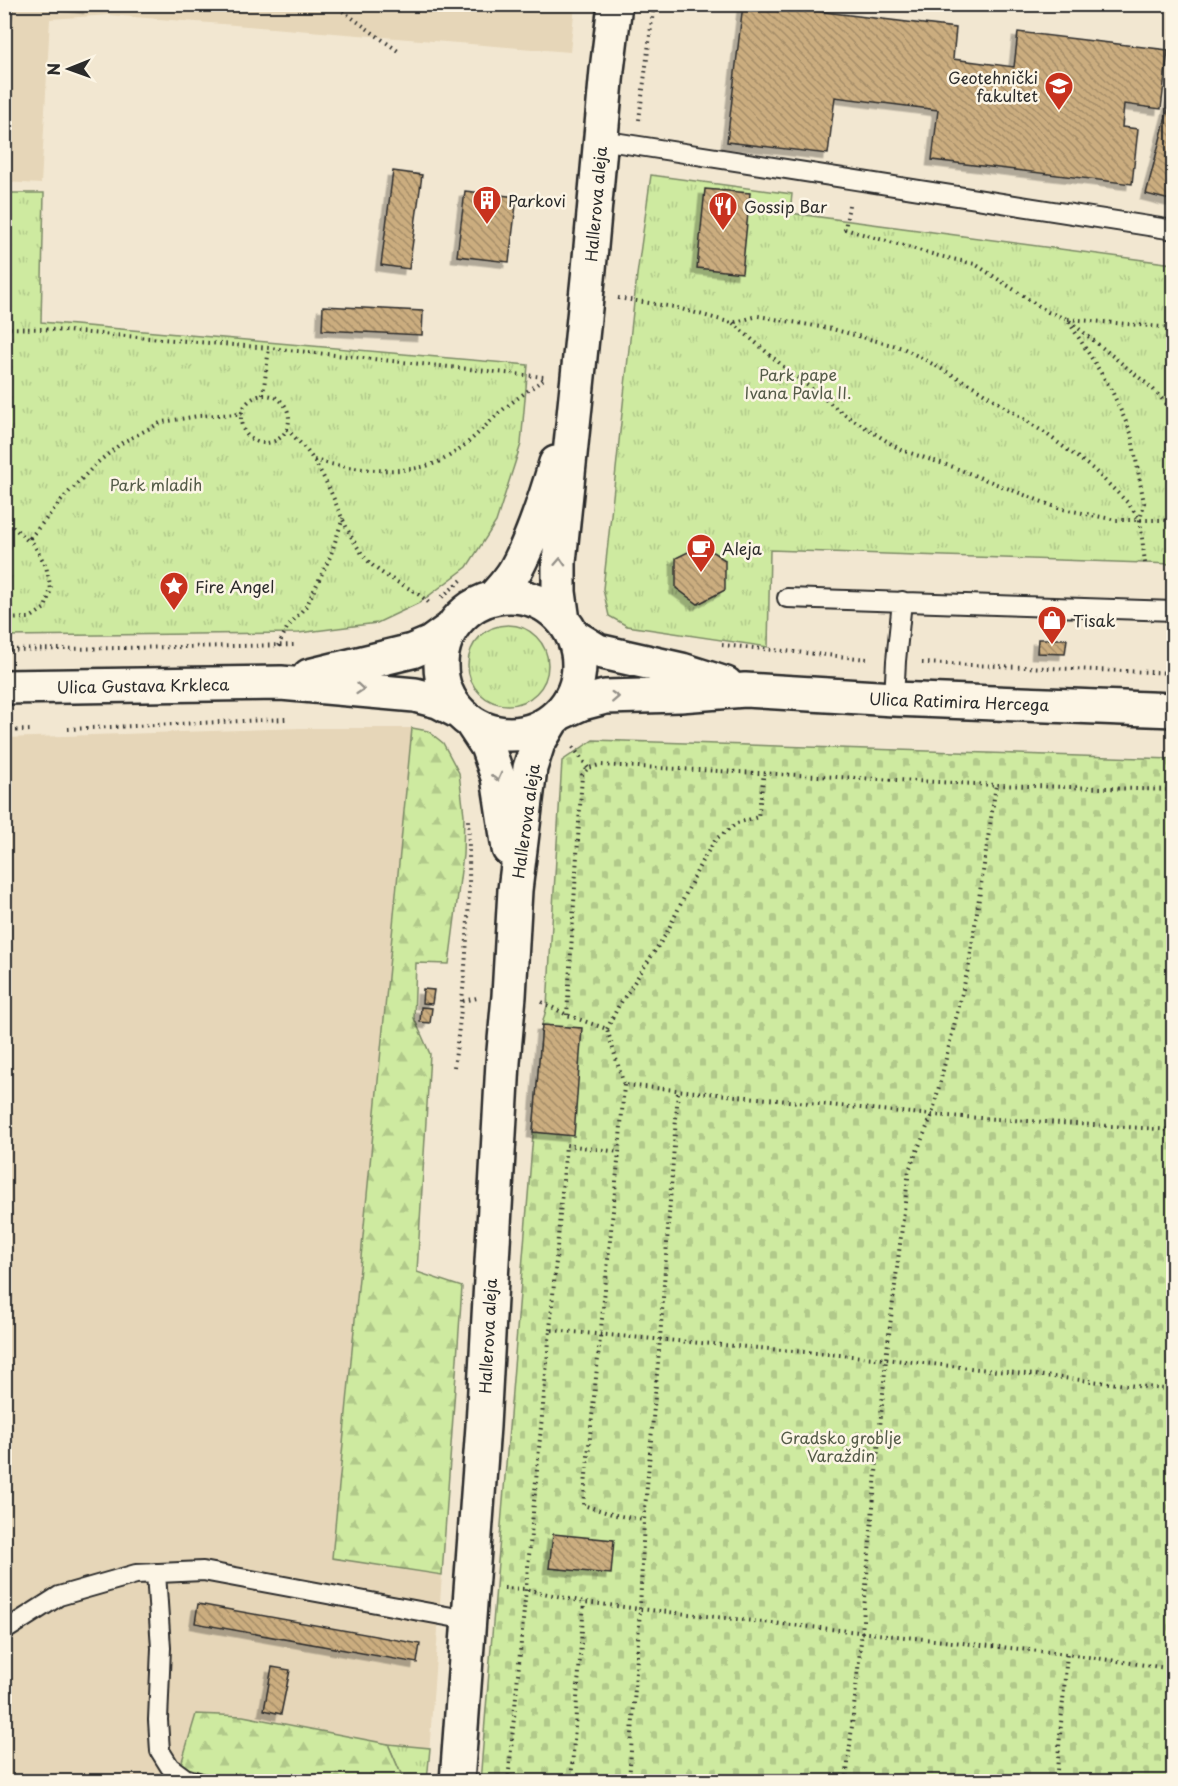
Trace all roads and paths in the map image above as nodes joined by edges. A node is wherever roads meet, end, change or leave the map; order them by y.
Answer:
1 (333, 4) edge
2 (615, 4) edge
3 (398, 51) dead end
4 (601, 140) junction
5 (852, 180) junction
6 (1173, 230) edge
7 (618, 298) dead end
8 (1067, 319) junction
9 (732, 323) junction
10 (4, 328) edge
11 (1173, 328) edge
12 (269, 348) junction
13 (547, 377) junction
14 (545, 388) dead end
15 (263, 395) junction
16 (574, 404) junction
17 (1173, 412) edge
18 (242, 414) junction
19 (287, 429) junction
20 (314, 460) junction
21 (343, 517) junction
22 (4, 518) edge
23 (1140, 520) junction
24 (1173, 520) edge
25 (30, 538) junction
26 (1145, 563) dead end
27 (469, 574) dead end
28 (440, 598) dead end
29 (492, 598) junction
30 (787, 598) dead end
31 (902, 601) junction
32 (1173, 611) edge
33 (436, 616) junction
34 (4, 619) edge
35 (568, 628) junction
36 (302, 645) dead end
37 (718, 645) dead end
38 (278, 646) junction
39 (4, 650) edge
40 (868, 659) dead end
41 (915, 662) dead end
42 (1173, 673) edge
43 (281, 683) junction
44 (4, 687) edge
45 (745, 690) junction
46 (894, 699) junction
47 (1173, 710) edge
48 (465, 718) junction
49 (296, 719) dead end
50 (561, 726) junction
51 (68, 729) dead end
52 (32, 730) dead end
53 (4, 731) edge
54 (588, 768) junction
55 (764, 773) junction
56 (996, 785) junction
57 (1173, 790) edge
58 (468, 814) dead end
59 (515, 890) junction
60 (540, 1001) dead end
61 (567, 1015) junction
62 (607, 1029) junction
63 (454, 1067) dead end
64 (624, 1085) junction
65 (678, 1091) junction
66 (932, 1115) junction
67 (1173, 1130) edge
68 (619, 1152) junction
69 (549, 1330) junction
70 (600, 1335) junction
71 (660, 1339) junction
72 (886, 1359) junction
73 (1173, 1390) edge
74 (644, 1520) junction
75 (156, 1573) junction
76 (471, 1584) junction
77 (525, 1589) junction
78 (584, 1602) junction
79 (640, 1609) junction
80 (468, 1620) junction
81 (4, 1631) edge
82 (862, 1632) junction
83 (1067, 1654) junction
84 (1173, 1669) edge
85 (198, 1782) edge
86 (457, 1782) edge
87 (508, 1782) edge
88 (571, 1782) edge
89 (629, 1782) edge
90 (846, 1782) edge
91 (1056, 1782) edge

1 - 3 path
2 - 4 main road, Hallerova aleja
4 - 5 lane
4 - 16 main road, Hallerova aleja
5 - 6 lane
5 - 8 path
7 - 9 path
8 - 11 path
8 - 17 path
8 - 23 path
9 - 23 path
9 - 23 path
10 - 12 path
12 - 13 path
12 - 15 path
13 - 14 path
13 - 20 path
15 - 18 path
15 - 19 path
16 - 29 main road, Hallerova aleja
35 -> 16 main road, Hallerova aleja
18 - 19 path
18 - 25 path
19 - 20 path
20 - 21 path
21 - 33 path
21 - 38 path
22 - 25 path
23 - 24 path
23 - 26 path
25 - 34 path
27 - 28 path
29 - 33 main road
29 - 35 main road
30 - 31 lane
31 - 32 lane
31 - 46 lane
33 - 43 main road, Ulica Gustava Krkleca
33 - 48 main road
35 - 45 main road, Ulica Ratimira Hercega
35 - 50 main road
36 - 38 path
37 - 40 path
38 - 39 path
41 - 42 path
43 - 44 main road, Ulica Gustava Krkleca
43 -> 48 main road, Ulica Gustava Krkleca
45 - 46 main road, Ulica Ratimira Hercega
50 -> 45 main road, Ulica Ratimira Hercega
46 - 47 main road, Ulica Ratimira Hercega
48 - 50 main road
48 -> 59 main road, Hallerova aleja
49 - 51 path
50 - 54 path
50 - 59 main road, Hallerova aleja
52 - 53 path
54 - 55 path
54 - 61 path
55 - 56 path
55 - 62 path
56 - 57 path
56 - 66 path
58 - 63 path
59 - 76 main road, Hallerova aleja
60 - 61 path
61 - 62 path
62 - 64 path
64 - 65 path
64 - 68 path
65 - 66 path
65 - 71 path
66 - 67 path
66 - 72 path
68 - 69 path
68 - 70 path
69 - 70 path
69 - 77 path
70 - 71 path
70 - 74 path
71 - 72 path
71 - 74 path
72 - 73 path
72 - 82 path
74 - 79 path
75 - 80 lane
75 - 81 lane
75 - 85 lane
76 - 77 path
76 - 80 main road, Hallerova aleja
77 - 78 path
77 - 87 path
78 - 79 path
78 - 88 path
79 - 82 path
79 - 89 path
80 - 86 main road, Hallerova aleja
82 - 83 path
82 - 90 path
83 - 84 path
83 - 91 path

